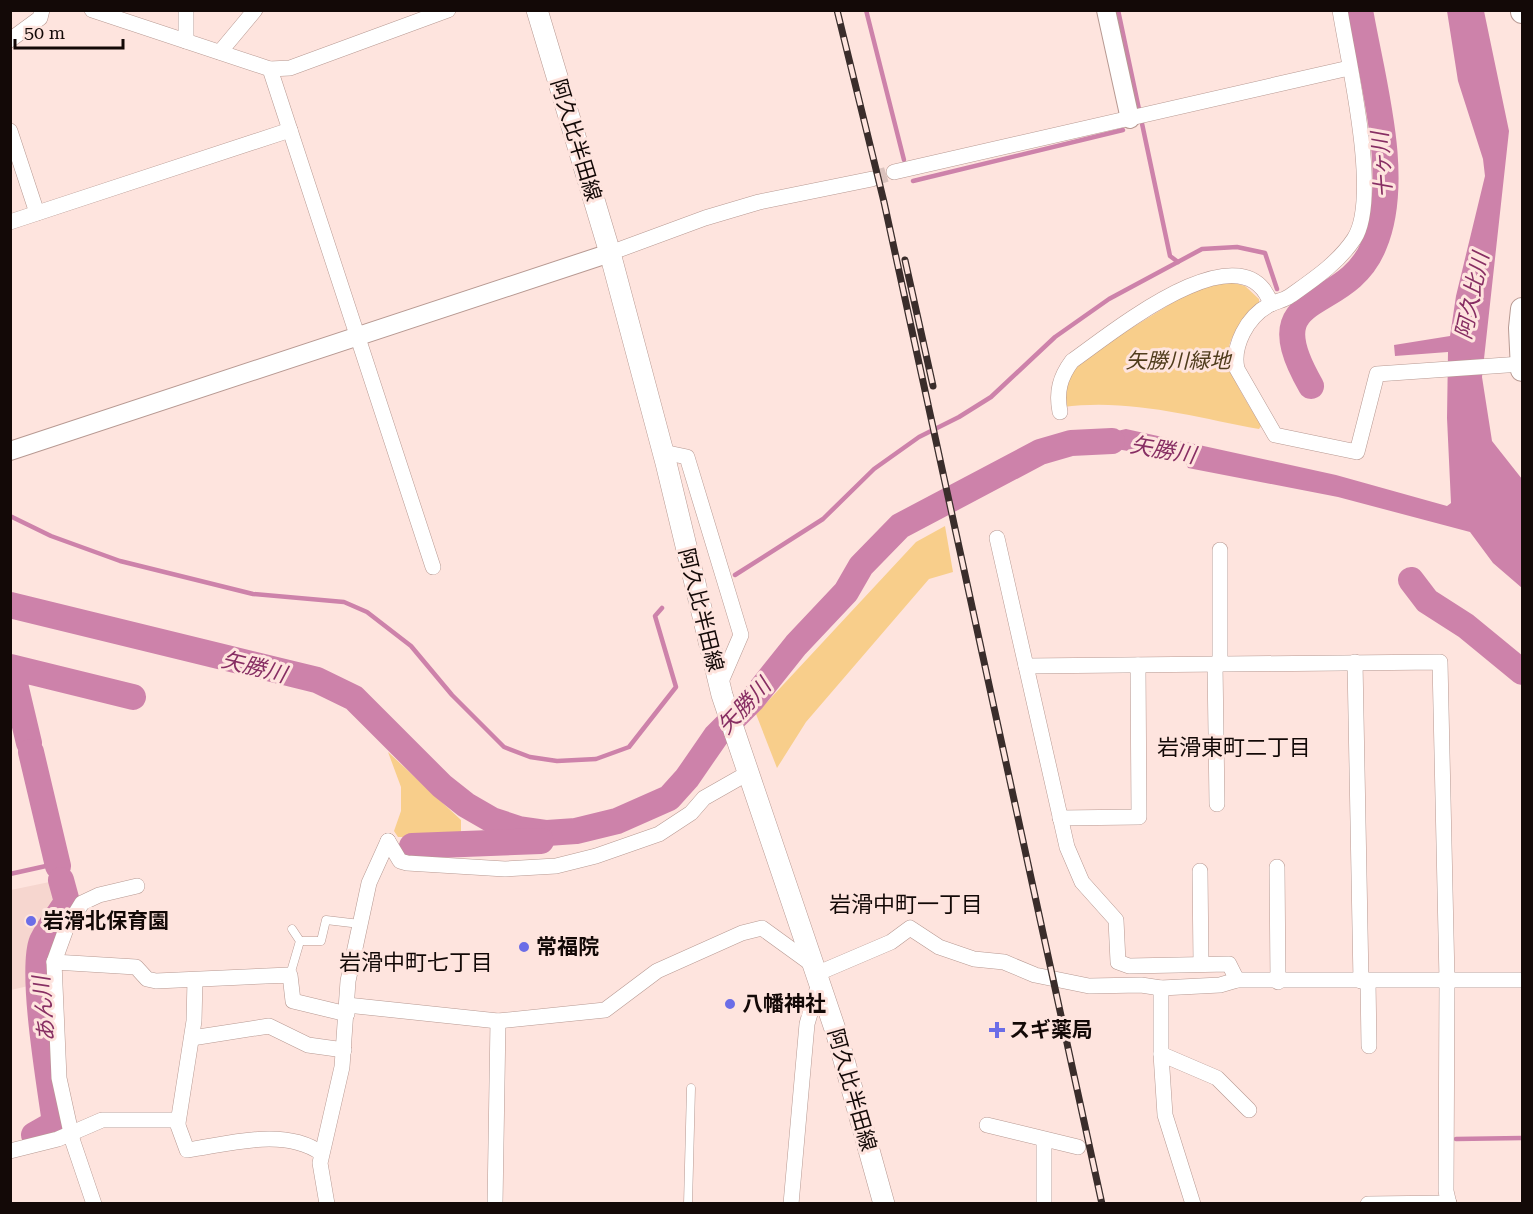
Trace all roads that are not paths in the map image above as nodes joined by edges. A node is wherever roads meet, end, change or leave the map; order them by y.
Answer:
1 (42, 10) edge
2 (92, 10) edge
3 (186, 10) edge
4 (255, 10) edge
5 (448, 10) edge
6 (537, 10) edge
7 (1106, 10) edge
8 (1340, 10) edge
9 (10, 40) edge
10 (186, 41) junction
11 (220, 52) junction
12 (1349, 68) junction
13 (270, 69) junction
14 (1130, 119) junction
15 (10, 130) edge
16 (291, 130) junction
17 (894, 172) tunnel mouth
18 (872, 179) tunnel mouth
19 (37, 213) junction
20 (10, 222) edge
21 (610, 253) junction
22 (1271, 304) junction
23 (1522, 322) edge
24 (357, 336) junction
25 (1514, 367) edge
26 (1060, 412) dead end
27 (10, 451) edge
28 (663, 452) junction
29 (998, 538) dead end
30 (1220, 550) dead end
31 (433, 567) dead end
32 (1355, 662) junction
33 (1218, 664) junction
34 (1138, 665) junction
35 (1026, 666) junction
36 (721, 690) junction
37 (748, 773) junction
38 (1216, 804) dead end
39 (1060, 818) junction
40 (1277, 867) dead end
41 (1200, 871) dead end
42 (137, 886) dead end
43 (360, 924) junction
44 (292, 929) dead end
45 (300, 941) junction
46 (54, 962) junction
47 (1201, 964) junction
48 (816, 974) junction
49 (291, 975) junction
50 (195, 980) junction
51 (1237, 980) junction
52 (1447, 980) junction
53 (1522, 980) edge
54 (1365, 981) junction
55 (1278, 982) junction
56 (1161, 988) junction
57 (347, 1009) junction
58 (498, 1021) junction
59 (192, 1038) junction
60 (1370, 1046) dead end
61 (344, 1050) junction
62 (1161, 1054) junction
63 (691, 1088) dead end
64 (1249, 1110) dead end
65 (178, 1123) junction
66 (987, 1125) dead end
67 (71, 1133) junction
68 (1044, 1140) junction
69 (1078, 1147) dead end
70 (10, 1151) edge
71 (321, 1153) junction
72 (94, 1203) edge
73 (327, 1203) edge
74 (495, 1203) edge
75 (688, 1203) edge
76 (791, 1203) edge
77 (884, 1203) edge
78 (1044, 1203) edge
79 (1192, 1203) edge
80 (1368, 1203) edge
81 (1449, 1203) edge

1 - 9 street
2 - 10 street
3 - 10 street
4 - 11 street
5 - 13 street
6 - 21 main road, 阿久比半田線
7 - 14 street
8 - 12 street
10 - 11 street
11 - 13 street
12 - 14 street
12 - 22 street
13 - 16 street
14 - 17 street
15 - 19 street
16 - 19 street
16 - 24 street
18 - 21 street
19 - 20 street
21 - 24 street
21 - 28 main road, 阿久比半田線
22 - 25 street
22 - 26 street
23 - 25 main road
24 - 27 street
24 - 31 street
28 - 36 main road, 阿久比半田線
28 - 36 street
29 - 35 street
30 - 33 street
32 - 33 street
32 - 52 street
32 - 54 street
33 - 34 street
33 - 38 street
34 - 35 street
34 - 39 street
35 - 39 street
36 - 37 main road, 阿久比半田線
37 - 43 street
37 - 48 main road, 阿久比半田線
39 - 47 street
40 - 55 street
41 - 47 street
42 - 46 street
43 - 45 lane
43 - 57 street
44 - 45 lane
45 - 49 lane
46 - 50 street
46 - 67 street
47 - 51 street
48 - 56 street
48 - 58 street
48 - 76 street
48 - 77 main road, 阿久比半田線
49 - 50 street
49 - 57 street
50 - 59 street
51 - 55 street
51 - 56 street
52 - 53 street
52 - 54 street
52 - 81 street
54 - 55 street
54 - 60 street
56 - 62 street
57 - 58 street
57 - 61 street
58 - 74 street
59 - 61 street
59 - 65 street
61 - 71 street
62 - 64 street
62 - 79 street
63 - 75 lane
65 - 67 street
65 - 71 street
66 - 68 street
67 - 70 street
67 - 72 street
68 - 69 street
68 - 78 street
71 - 73 street
80 - 81 street

